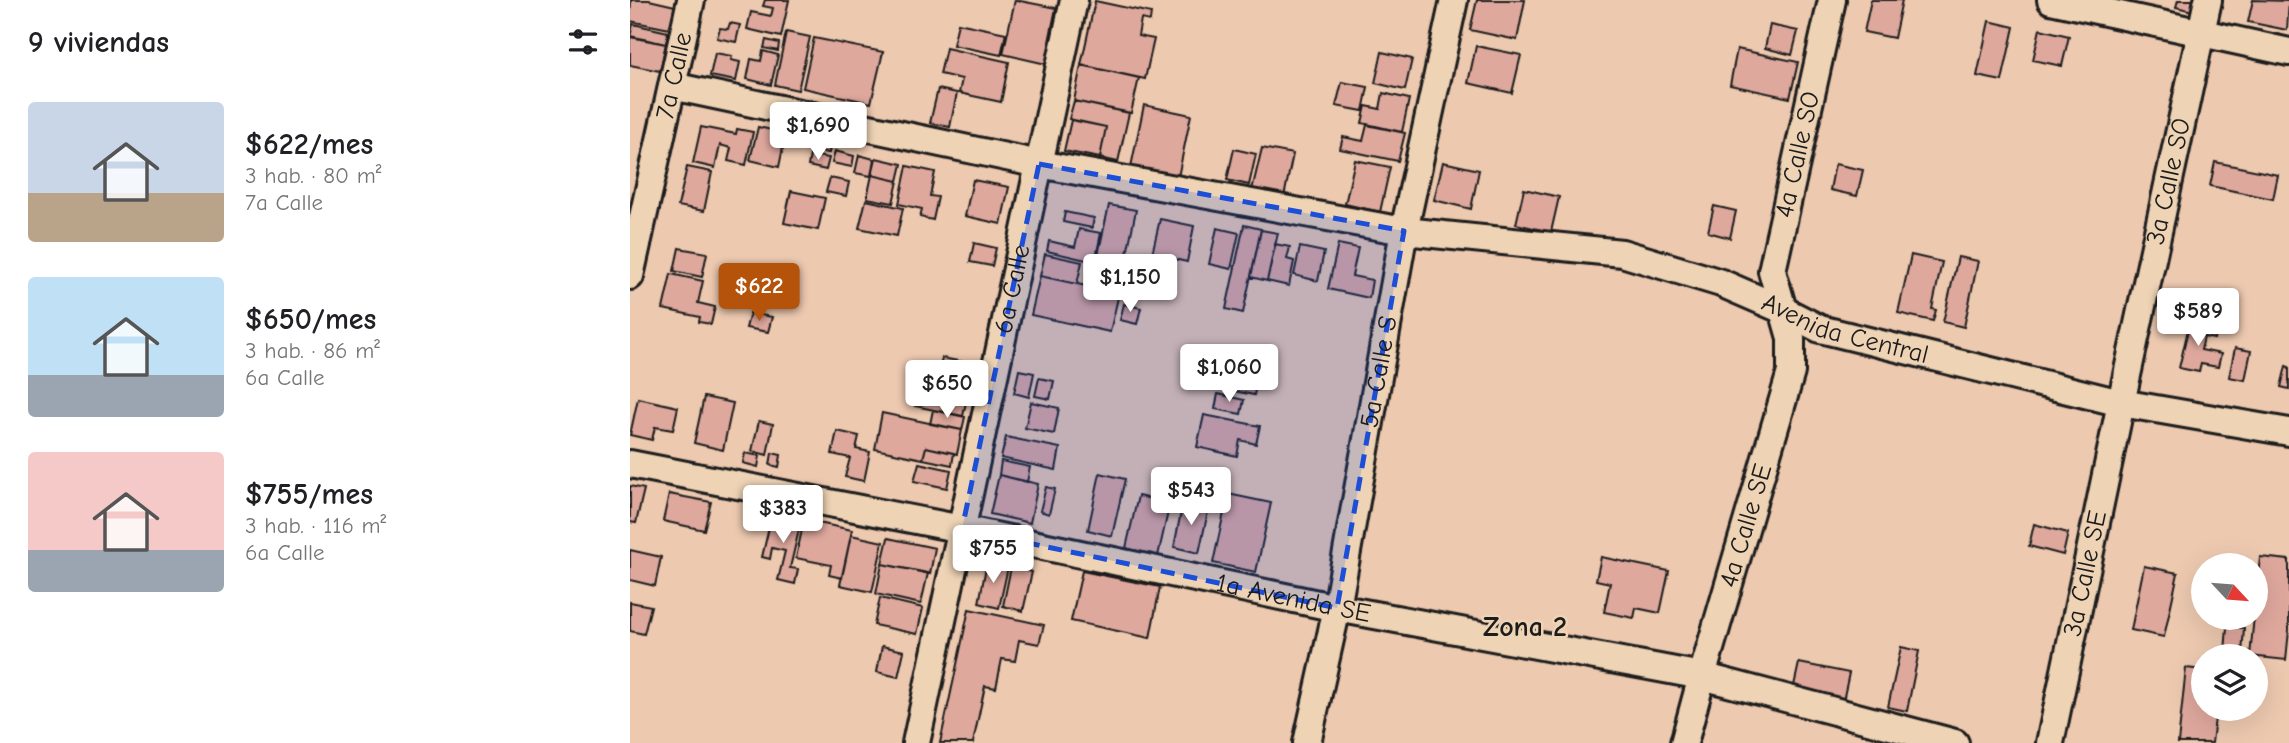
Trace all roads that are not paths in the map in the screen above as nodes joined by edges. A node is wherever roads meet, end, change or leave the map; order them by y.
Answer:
1 (691, 0) edge
2 (1074, 0) edge
3 (1454, 0) edge
4 (1832, 0) edge
5 (2051, 0) edge
6 (2208, 0) edge
7 (2201, 33) junction
8 (2289, 52) edge
9 (672, 86) junction
10 (1039, 164) junction
11 (1404, 231) junction
12 (630, 276) edge
13 (1781, 309) junction
14 (2121, 402) junction
15 (2289, 432) edge
16 (630, 464) edge
17 (962, 529) junction
18 (1337, 608) junction
19 (1702, 676) junction
20 (916, 743) edge
21 (1307, 743) edge
22 (1684, 743) edge
23 (1955, 743) edge
24 (2050, 743) edge

1 - 9 street, 7a Calle
2 - 10 street, 6a Calle
3 - 11 street, 5a Calle S
4 - 13 street, 4a Calle SO
5 - 7 street
6 - 7 street, 3a Calle SO
7 - 8 street
7 - 14 street, 3a Calle SO
9 - 10 street, Avenida Central
9 - 12 street, 7a Calle
10 - 11 street, Avenida Central
10 - 17 street, 6a Calle
11 - 13 street, Avenida Central
11 - 18 street, 5a Calle S
13 - 14 street, Avenida Central
13 - 19 street, 4a Calle SE
14 - 15 street, Avenida Central
14 - 24 street, 3a Calle SE
16 - 17 street, 1a Avenida SE
17 - 18 street, 1a Avenida SE
17 - 20 street, 6a Calle
18 - 19 street, 1a Avenida SE
18 - 21 street, 5a Calle S
19 - 22 street, 4a Calle SE
19 - 23 street, 1a Avenida SE

